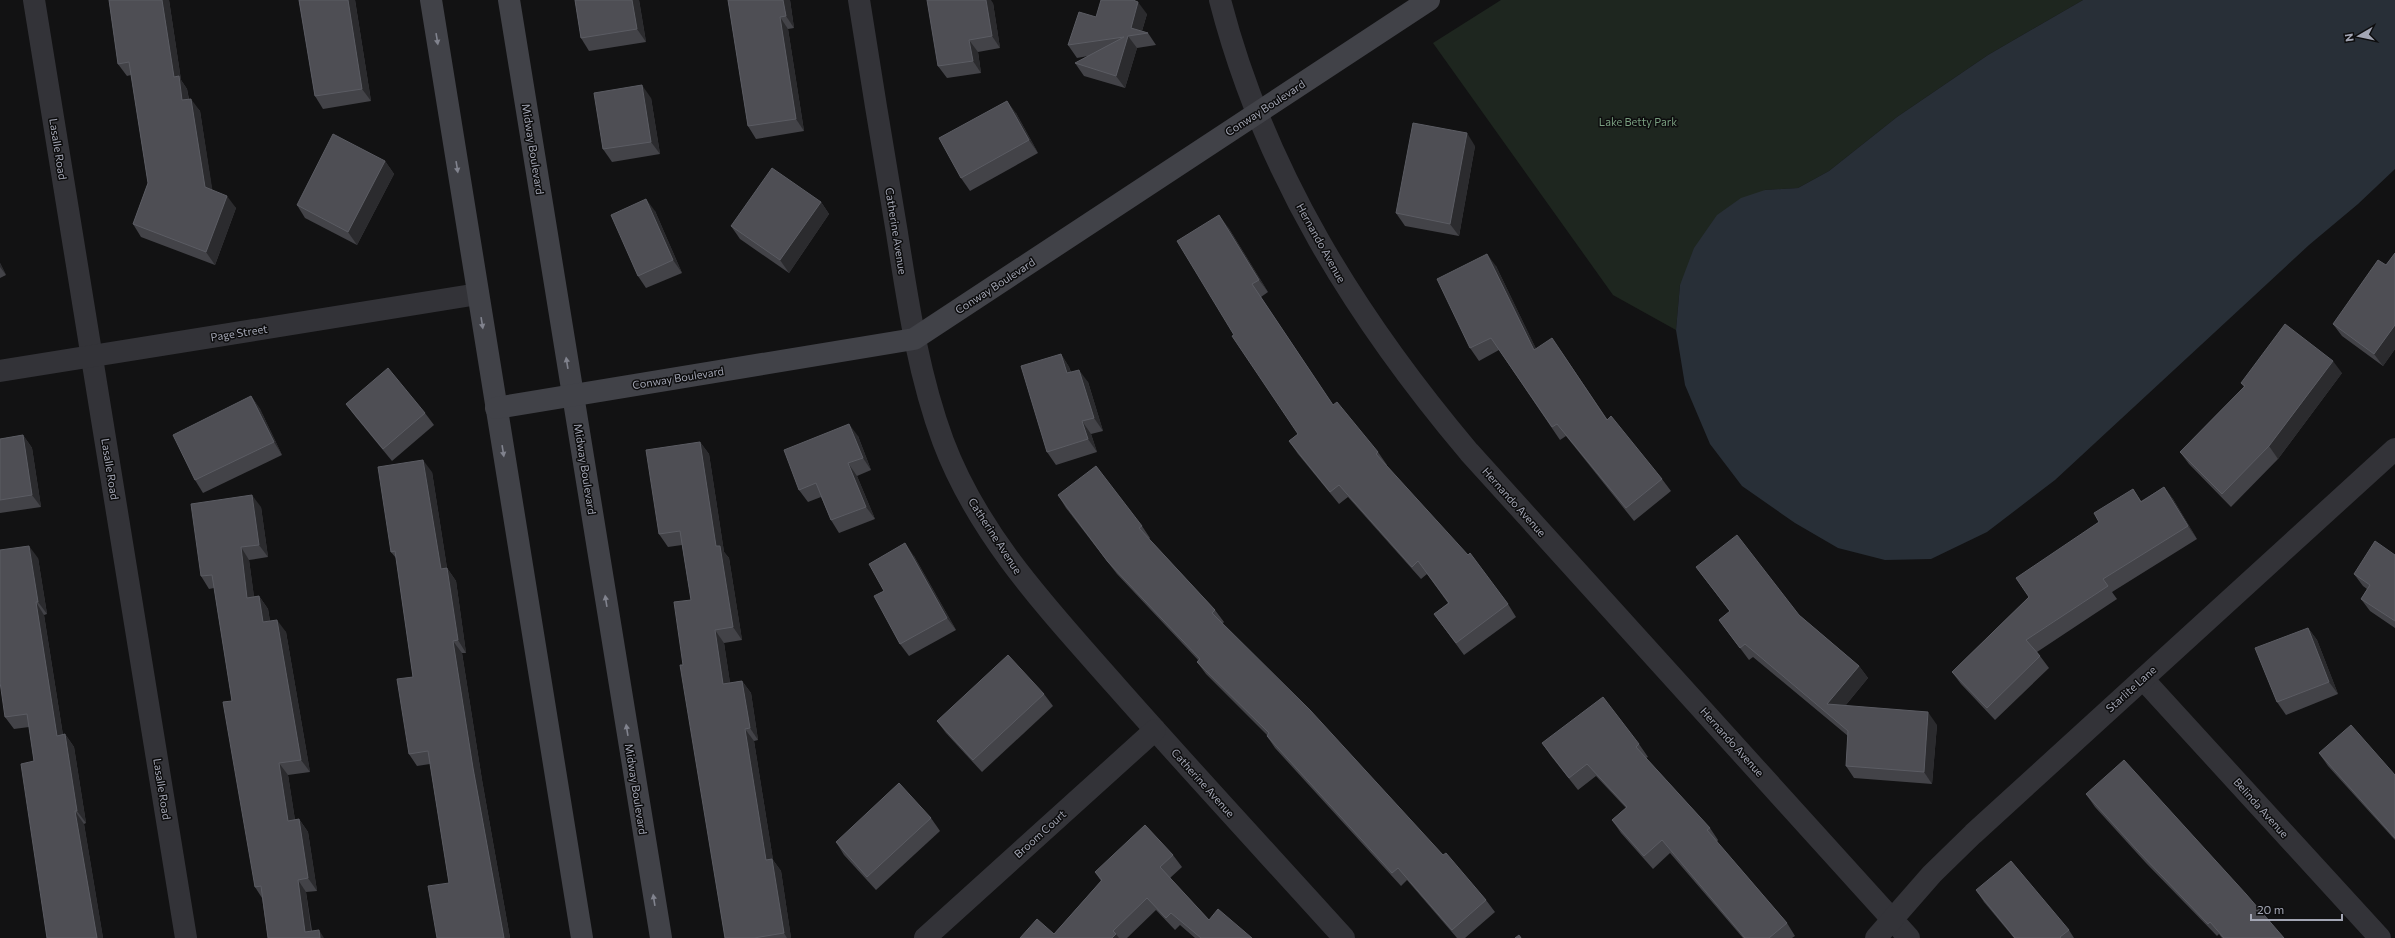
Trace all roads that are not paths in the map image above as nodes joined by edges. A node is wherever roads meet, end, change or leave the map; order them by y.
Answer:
1 (34, 0) edge
2 (431, 0) edge
3 (509, 0) edge
4 (859, 0) edge
5 (1220, 0) edge
6 (1429, 0) edge
7 (1256, 114) junction
8 (478, 294) junction
9 (914, 339) junction
10 (92, 357) junction
11 (0, 372) edge
12 (573, 396) junction
13 (496, 408) junction
14 (2395, 449) edge
15 (2143, 678) junction
16 (1155, 730) junction
17 (1892, 919) junction
18 (186, 938) edge
19 (582, 938) edge
20 (661, 938) edge
21 (925, 938) edge
22 (1344, 938) edge
23 (1876, 938) edge
24 (1909, 938) edge
25 (2380, 938) edge

1 - 10 street, Lasalle Road
2 -> 8 street
12 -> 3 street, Midway Boulevard
4 - 9 street, Catherine Avenue
5 - 7 street, Hernando Avenue
6 - 7 street, Conway Boulevard
7 - 9 street, Conway Boulevard
7 - 17 street, Hernando Avenue
8 - 10 street, Page Street
8 -> 13 street
9 - 12 street, Conway Boulevard
9 - 16 street, Catherine Avenue
10 - 11 street, Page Street
10 - 18 street, Lasalle Road
12 - 13 street, Conway Boulevard
20 -> 12 street, Midway Boulevard
13 -> 19 street
14 - 15 street, Starlite Lane
15 - 17 street, Starlite Lane
15 - 25 street, Belinda Avenue
16 - 21 street, Broom Court
16 - 22 street, Catherine Avenue
17 - 23 street, Starlite Lane
17 - 24 street, Hernando Avenue

